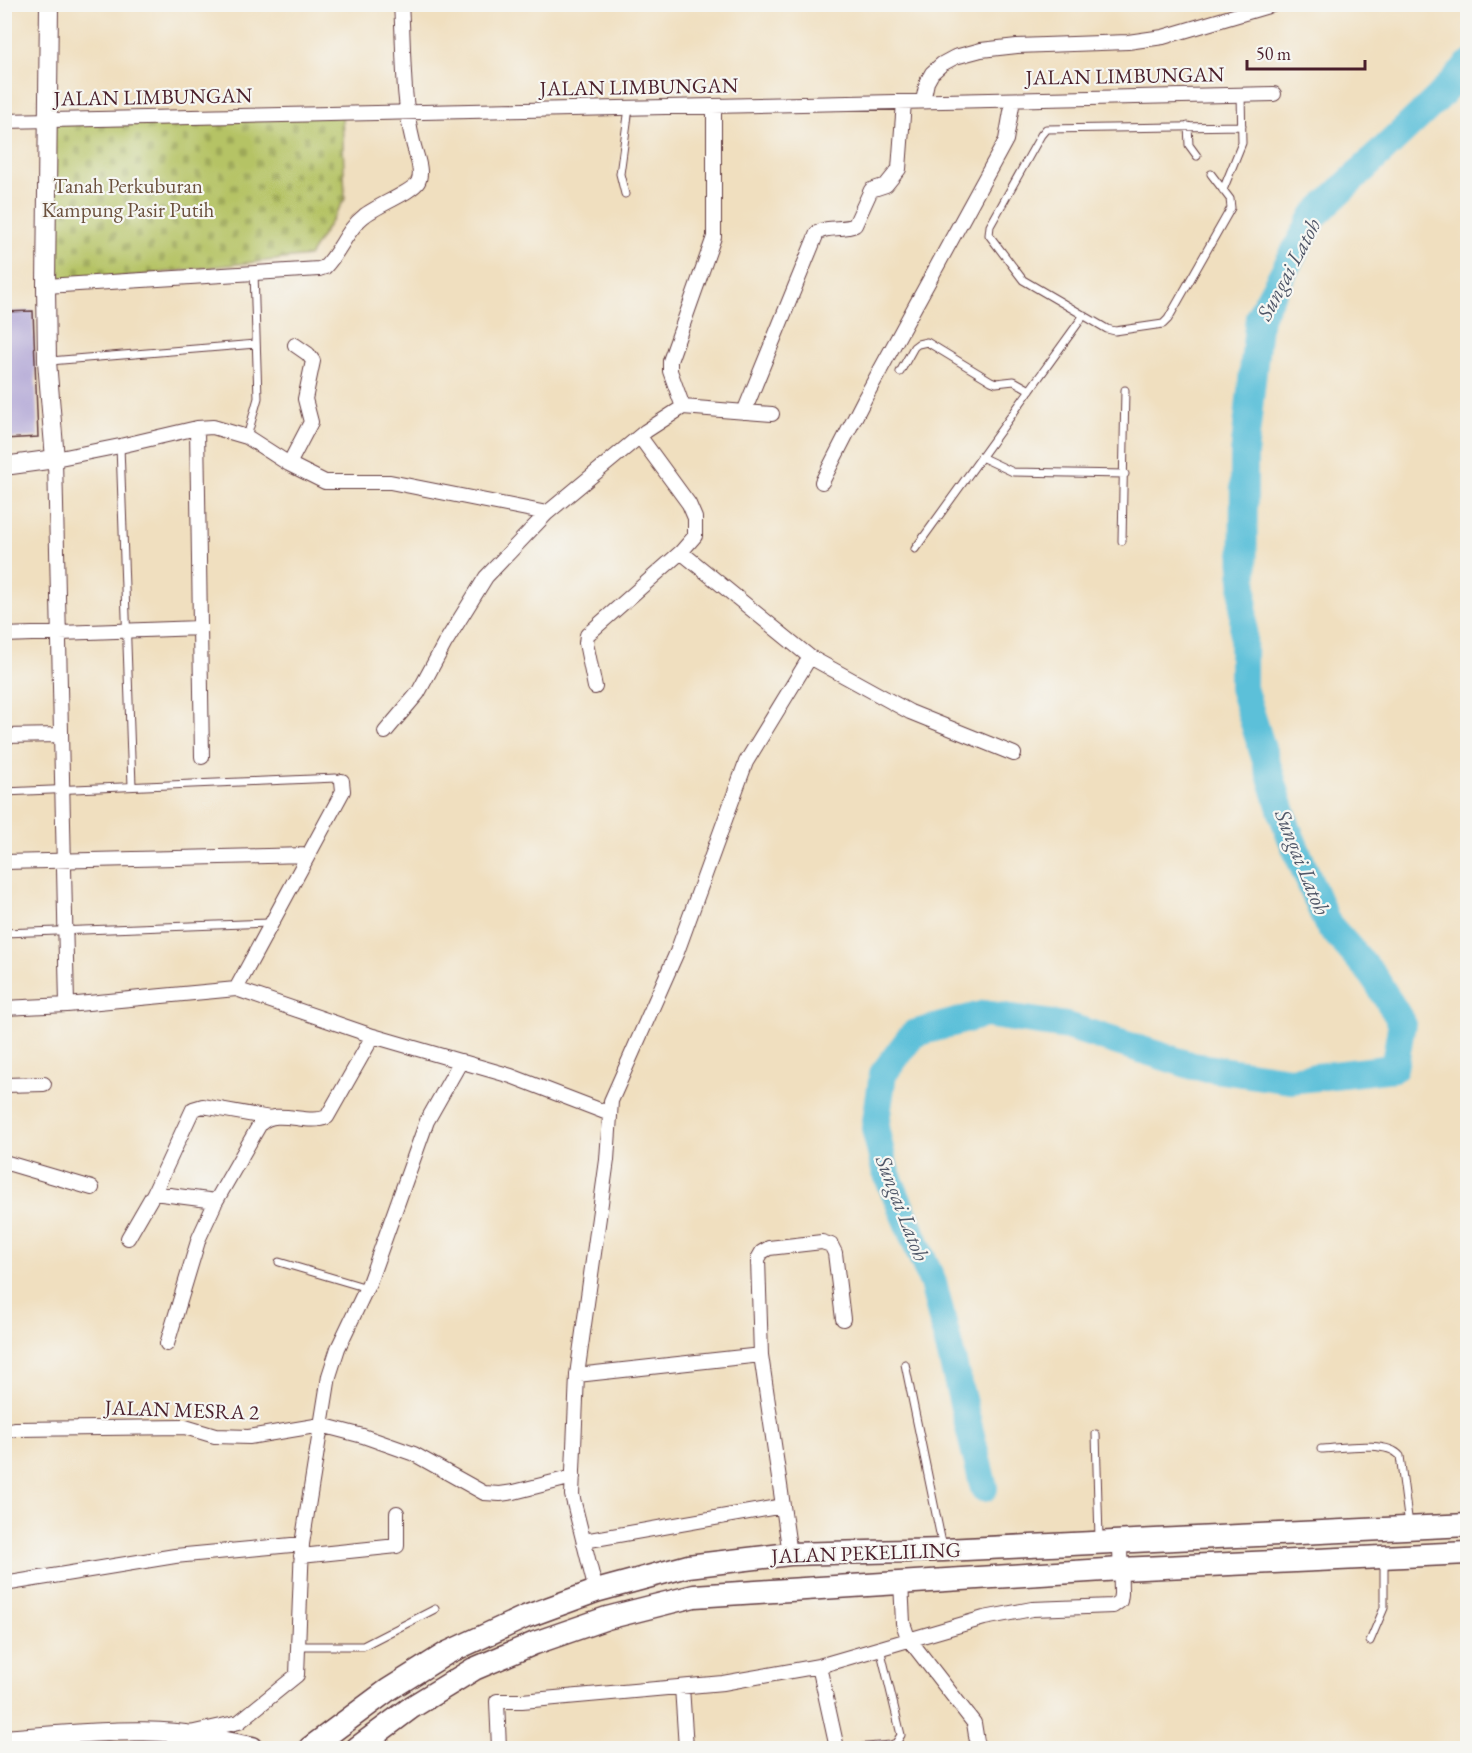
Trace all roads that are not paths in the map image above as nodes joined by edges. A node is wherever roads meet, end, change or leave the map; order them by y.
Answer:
1 (49, 4) edge
2 (401, 4) edge
3 (1275, 4) edge
4 (1241, 94) junction
5 (1274, 94) dead end
6 (1013, 100) junction
7 (923, 101) junction
8 (904, 102) junction
9 (714, 106) junction
10 (629, 108) junction
11 (407, 113) junction
12 (4, 121) edge
13 (47, 121) junction
14 (1188, 126) junction
15 (1242, 126) junction
16 (1197, 156) dead end
17 (1211, 174) dead end
18 (1223, 190) junction
19 (625, 194) dead end
20 (254, 272) junction
21 (46, 286) junction
22 (1084, 315) junction
23 (256, 344) junction
24 (295, 345) dead end
25 (47, 361) junction
26 (900, 372) dead end
27 (1030, 390) junction
28 (1125, 390) dead end
29 (683, 408) junction
30 (744, 412) junction
31 (772, 414) dead end
32 (196, 428) junction
33 (247, 437) junction
34 (640, 437) junction
35 (120, 446) junction
36 (981, 457) junction
37 (55, 459) junction
38 (289, 464) junction
39 (4, 465) edge
40 (1125, 474) junction
41 (822, 482) dead end
42 (547, 513) junction
43 (1122, 541) dead end
44 (915, 549) dead end
45 (681, 552) junction
46 (200, 628) junction
47 (126, 631) junction
48 (58, 633) junction
49 (4, 635) edge
50 (810, 657) junction
51 (595, 687) dead end
52 (385, 732) dead end
53 (61, 735) junction
54 (4, 736) edge
55 (1014, 754) dead end
56 (202, 758) dead end
57 (342, 781) joint
58 (132, 786) junction
59 (62, 789) junction
60 (4, 792) edge
61 (307, 855) junction
62 (63, 860) junction
63 (4, 862) edge
64 (270, 923) junction
65 (65, 931) junction
66 (4, 933) edge
67 (236, 989) junction
68 (67, 1005) junction
69 (4, 1008) edge
70 (373, 1036) junction
71 (461, 1061) junction
72 (44, 1084) dead end
73 (4, 1085) edge
74 (610, 1114) junction
75 (270, 1118) junction
76 (4, 1162) edge
77 (92, 1188) dead end
78 (154, 1193) junction
79 (216, 1201) junction
80 (128, 1238) dead end
81 (279, 1262) dead end
82 (367, 1288) junction
83 (843, 1319) dead end
84 (167, 1344) dead end
85 (762, 1355) junction
86 (905, 1364) dead end
87 (577, 1375) junction
88 (321, 1425) junction
89 (4, 1431) edge
90 (1096, 1434) dead end
91 (1321, 1449) dead end
92 (573, 1477) junction
93 (783, 1506) junction
94 (397, 1513) dead end
95 (1467, 1525) edge
96 (1410, 1528) junction
97 (584, 1541) junction
98 (1109, 1543) junction
99 (301, 1550) junction
100 (944, 1550) junction
101 (1467, 1553) edge
102 (790, 1554) junction
103 (1384, 1557) junction
104 (1121, 1569) junction
105 (901, 1582) junction
106 (4, 1584) edge
107 (596, 1591) junction
108 (435, 1609) dead end
109 (908, 1638) junction
110 (1370, 1641) dead end
111 (298, 1646) junction
112 (880, 1647) junction
113 (819, 1666) junction
114 (681, 1687) junction
115 (8, 1742) edge
116 (207, 1742) edge
117 (310, 1748) edge
118 (252, 1749) edge
119 (357, 1749) edge
120 (499, 1749) edge
121 (686, 1749) edge
122 (837, 1749) edge
123 (855, 1749) edge
124 (978, 1749) edge

1 - 13 street
2 - 11 street
3 - 7 street
4 - 5 street, JALAN LIMBUNGAN
4 - 6 street, JALAN LIMBUNGAN
4 - 15 lane
6 - 7 street, JALAN LIMBUNGAN
6 - 41 street
7 - 8 street, JALAN LIMBUNGAN
8 - 9 street, JALAN LIMBUNGAN
8 - 30 street
9 - 10 street, JALAN LIMBUNGAN
9 - 29 street
10 - 11 street, JALAN LIMBUNGAN
10 - 19 lane
11 - 13 street, JALAN LIMBUNGAN
11 - 20 street
12 - 13 street, JALAN LIMBUNGAN
13 - 21 street
14 - 15 lane
14 - 16 lane
14 - 22 lane
15 - 18 lane
17 - 18 lane
18 - 22 lane
20 - 21 street
20 - 23 lane
21 - 25 street
22 - 27 lane
23 - 25 lane
23 - 33 lane
24 - 38 street
25 - 37 street
26 - 27 lane
27 - 36 lane
28 - 40 lane
29 - 30 street
29 - 34 street
30 - 31 street
32 - 33 street
32 - 35 street
32 - 46 street
33 - 38 street
34 - 42 street
34 - 45 street
35 - 37 street
35 - 47 lane
36 - 40 lane
36 - 44 lane
37 - 39 street
37 - 48 street
38 - 42 street
40 - 43 lane
42 - 52 street
45 - 50 street
45 - 51 street
46 - 47 street
46 - 56 street
47 - 48 street
47 - 58 lane
48 - 49 street
48 - 53 street
50 - 55 street
50 - 74 street
53 - 54 street
53 - 59 street
57 - 58 lane
57 - 61 street
58 - 59 lane
59 - 60 lane
59 - 62 street
61 - 62 street
61 - 64 street
62 - 63 street
62 - 65 street
64 - 65 lane
64 - 67 street
65 - 66 lane
65 - 68 street
67 - 68 street
67 - 70 street
68 - 69 street
70 - 71 street
70 - 75 street
71 - 74 street
71 - 82 street
72 - 73 street
74 - 87 street
75 - 78 street
75 - 79 street
76 - 77 street
78 - 79 street
78 - 80 street
79 - 84 street
81 - 82 lane
82 - 88 street
83 - 85 street
85 - 87 street
85 - 93 street
86 - 100 lane
87 - 92 street
88 - 89 street, JALAN MESRA 2
88 - 92 street
88 - 99 street
90 - 98 lane
91 - 96 lane
92 - 97 street
93 - 97 street
93 - 102 street
94 - 99 street
95 - 96 main road, JALAN PEKELILING
96 - 98 main road, JALAN PEKELILING
97 - 107 street
98 - 100 main road, JALAN PEKELILING
98 - 104 street
99 - 106 street
99 - 111 street
100 - 102 main road, JALAN PEKELILING
101 - 103 main road, JALAN PEKELILING
102 - 107 main road, JALAN PEKELILING
103 - 104 main road, JALAN PEKELILING
103 - 110 lane
104 - 105 main road, JALAN PEKELILING
104 - 109 street
105 - 109 street
105 - 119 main road, JALAN PEKELILING
107 - 117 main road, JALAN PEKELILING
108 - 111 lane
109 - 112 street
109 - 124 street
111 - 116 street
112 - 113 street
112 - 123 lane
113 - 114 street
113 - 122 street
114 - 120 street
114 - 121 street
115 - 116 street
116 - 118 main road

